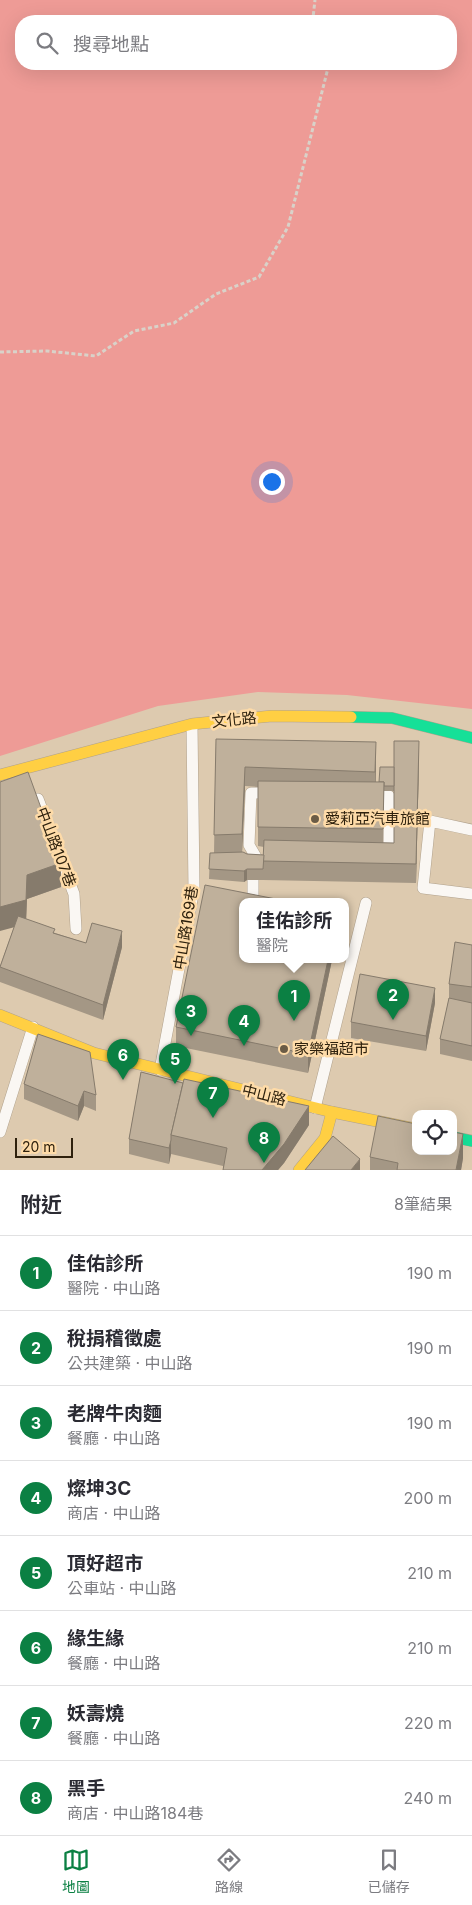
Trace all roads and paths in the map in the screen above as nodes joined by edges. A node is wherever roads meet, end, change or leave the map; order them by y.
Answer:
1 (315, 0) edge
2 (313, 15) edge
3 (328, 70) edge
4 (0, 352) edge
5 (192, 724) junction
6 (472, 738) edge
7 (0, 775) edge
8 (29, 776) junction
9 (280, 793) edge
10 (359, 795) edge
11 (472, 830) edge
12 (379, 854) edge
13 (240, 858) edge
14 (253, 880) edge
15 (472, 894) edge
16 (253, 897) edge
17 (366, 903) dead end
18 (76, 929) dead end
19 (0, 1015) edge
20 (33, 1027) junction
21 (160, 1070) junction
22 (315, 1108) junction
23 (332, 1112) junction
24 (412, 1128) edge
25 (0, 1132) edge
26 (457, 1138) edge
27 (472, 1141) edge
28 (299, 1170) edge

1 - 2 path
3 - 4 path
5 - 6 street, 文化路
5 - 8 street, 文化路
5 - 21 lane, 中山路169巷
7 - 8 street, 文化路
8 - 18 lane, 中山路107巷
9 - 13 lane
10 - 12 lane
11 - 15 lane
14 - 16 lane
17 - 22 lane
19 - 20 street, 中山路
20 - 21 street, 中山路
20 - 25 lane
21 - 22 street, 中山路
22 - 23 street, 中山路
23 - 24 street, 中山路
23 - 28 street
26 - 27 street

